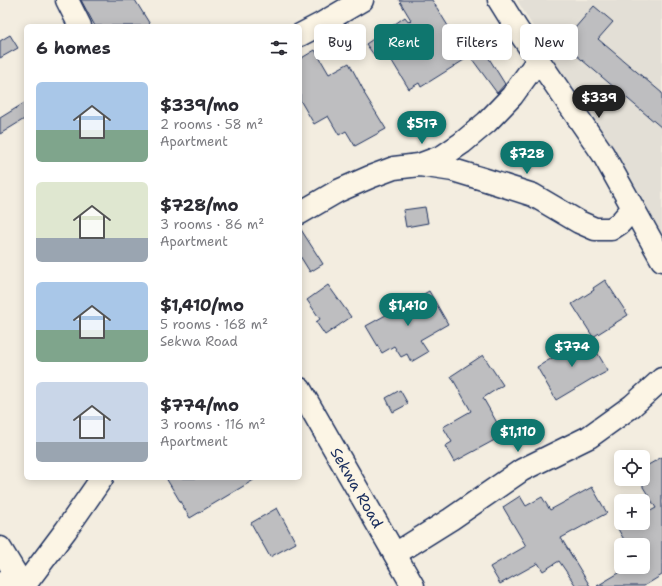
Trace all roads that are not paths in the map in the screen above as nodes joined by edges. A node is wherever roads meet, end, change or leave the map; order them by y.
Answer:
1 (67, 0) edge
2 (362, 0) edge
3 (499, 0) edge
4 (79, 24) edge
5 (520, 33) edge
6 (302, 34) edge
7 (538, 60) joint
8 (418, 165) junction
9 (633, 208) junction
10 (302, 212) edge
11 (662, 260) edge
12 (662, 379) edge
13 (302, 392) edge
14 (101, 480) edge
15 (0, 548) edge
16 (395, 554) junction
17 (16, 583) edge
18 (413, 586) edge

1 - 4 street
2 - 6 street
3 - 5 street
7 - 8 street
7 - 9 street
8 - 9 street
8 - 10 street
9 - 11 street
12 - 16 street
13 - 16 street, Sekwa Road
14 - 17 street
15 - 17 street
16 - 18 street, Sekwa Road

